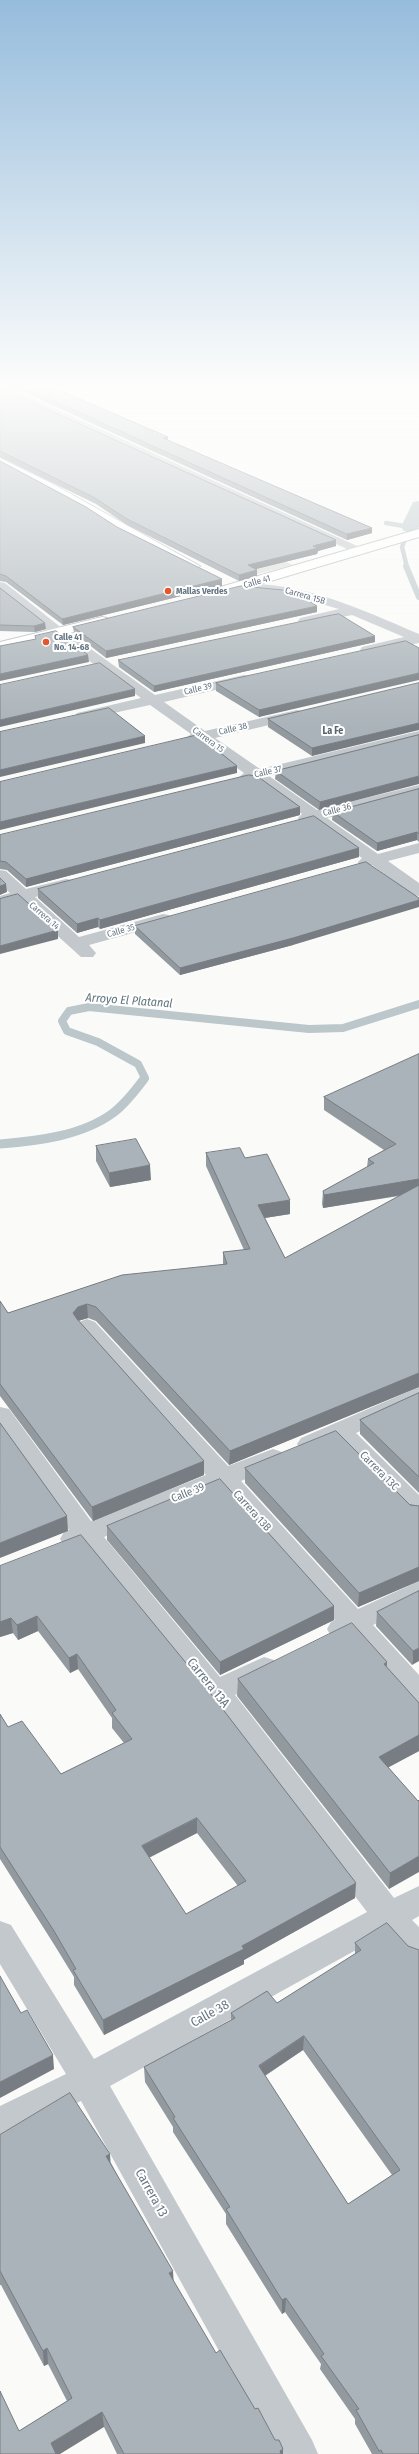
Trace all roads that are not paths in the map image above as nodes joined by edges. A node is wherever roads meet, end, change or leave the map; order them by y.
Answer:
1 (75, 500) edge
2 (248, 500) edge
3 (419, 533) edge
4 (362, 551) junction
5 (204, 571) edge
6 (217, 577) edge
7 (0, 586) edge
8 (238, 587) junction
9 (201, 597) edge
10 (350, 611) junction
11 (118, 617) edge
12 (289, 624) edge
13 (58, 632) junction
14 (419, 638) edge
15 (0, 646) edge
16 (350, 654) edge
17 (120, 661) edge
18 (105, 664) junction
19 (83, 669) edge
20 (259, 675) edge
21 (153, 700) junction
22 (311, 711) edge
23 (69, 719) edge
24 (203, 736) junction
25 (419, 736) edge
26 (180, 741) edge
27 (255, 775) junction
28 (232, 780) edge
29 (419, 790) edge
30 (315, 816) junction
31 (292, 822) edge
32 (419, 848) edge
33 (375, 860) junction
34 (352, 866) edge
35 (0, 875) edge
36 (82, 879) edge
37 (419, 891) edge
38 (22, 896) junction
39 (0, 901) edge
40 (176, 916) edge
41 (77, 944) junction
42 (89, 956) dead end
43 (87, 1327) dead end
44 (419, 1396) edge
45 (0, 1415) edge
46 (340, 1432) junction
47 (222, 1478) junction
48 (419, 1511) edge
49 (86, 1534) junction
50 (50, 1549) edge
51 (419, 1592) edge
52 (353, 1623) junction
53 (319, 1640) edge
54 (285, 1658) edge
55 (216, 1692) junction
56 (419, 1694) edge
57 (419, 1900) edge
58 (389, 1916) junction
59 (0, 1935) edge
60 (419, 1950) edge
61 (88, 2080) junction
62 (0, 2124) edge
63 (298, 2454) edge

1 - 5 street
2 - 4 street
3 - 4 street, Calle 41
4 - 8 street, Calle 41
6 - 8 street, Carrera 15B
7 - 13 street, Carrera 15
8 - 9 street, Calle 41
8 - 10 street, Carrera 15B
10 - 12 street
10 - 14 street, Carrera 15B
11 - 13 street
13 - 15 street
13 - 18 street, Carrera 15
14 - 16 street
17 - 18 street
18 - 19 street
18 - 21 street, Carrera 15
20 - 21 street, Calle 39
21 - 23 street, Calle 39
21 - 24 street, Carrera 15
22 - 24 street, Calle 38
24 - 26 street, Calle 38
24 - 27 street, Carrera 15
25 - 27 street, Calle 37
27 - 28 street, Calle 37
27 - 30 street, Carrera 15
29 - 30 street, Calle 36
30 - 31 street, Calle 36
30 - 33 street, Carrera 15
32 - 33 street
33 - 34 street
33 - 37 street, Carrera 15
35 - 38 street, Carrera 14
36 - 38 street
38 - 39 street
38 - 41 street, Carrera 14
40 - 41 street, Calle 35
41 - 42 street, Carrera 14
43 - 47 street, Carrera 13B
44 - 46 street, Calle 39
45 - 49 street, Carrera 13A
46 - 47 street, Calle 39
46 - 48 street, Carrera 13C
47 - 49 street, Calle 39
47 - 52 street, Carrera 13B
49 - 50 street, Calle 39
49 - 55 street, Carrera 13A
51 - 52 street
52 - 53 street
52 - 56 street, Carrera 13B
54 - 55 street
55 - 58 street, Carrera 13A
57 - 58 street, Calle 38
58 - 60 street, Carrera 13A
58 - 61 street, Calle 38
59 - 61 street, Carrera 13
61 - 62 street, Calle 38
61 - 63 street, Carrera 13

